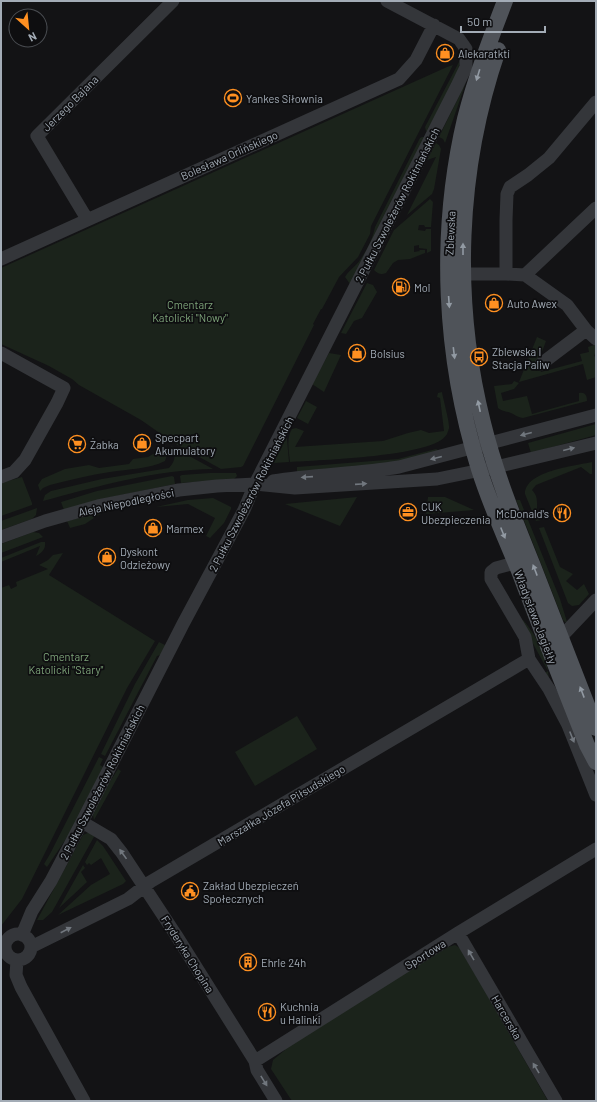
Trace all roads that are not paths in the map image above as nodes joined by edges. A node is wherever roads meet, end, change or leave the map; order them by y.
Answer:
1 (173, 1) edge
2 (387, 1) edge
3 (505, 1) edge
4 (516, 1) edge
5 (434, 25) junction
6 (596, 102) edge
7 (596, 208) edge
8 (87, 219) junction
9 (1, 259) edge
10 (463, 274) junction
11 (506, 274) junction
12 (525, 275) junction
13 (591, 334) edge
14 (1, 353) edge
15 (541, 364) dead end
16 (596, 415) edge
17 (596, 443) edge
18 (481, 446) junction
19 (496, 467) junction
20 (480, 470) junction
21 (1, 477) edge
22 (255, 484) junction
23 (1, 537) edge
24 (515, 563) junction
25 (596, 600) edge
26 (561, 637) junction
27 (529, 659) junction
28 (596, 728) edge
29 (596, 762) edge
30 (596, 795) edge
31 (82, 822) junction
32 (596, 849) edge
33 (145, 886) junction
34 (458, 933) junction
35 (22, 935) junction
36 (31, 947) junction
37 (3, 951) edge
38 (17, 960) junction
39 (255, 1061) junction
40 (84, 1101) edge
41 (276, 1101) edge
42 (556, 1101) edge

1 - 8 street, Jerzego Bajana
2 - 5 street
3 -> 18 main road, Zblewska
10 -> 4 main road, Zblewska
5 - 8 street, Bolesława Orlińskiego
5 - 22 street, 2 Pułku Szwoleżerów Rokitniańskich
6 - 11 street
7 - 12 street
8 - 9 street, Bolesława Orlińskiego
10 - 11 street
18 -> 10 main road, Zblewska
11 - 12 street
12 - 13 street
13 - 15 street
14 - 21 street
16 -> 18 street, Aleja Niepodległości
19 -> 17 street, Aleja Niepodległości
18 - 19 main road, Zblewska
18 - 20 main road, Zblewska
18 -> 22 street, Aleja Niepodległości
19 - 20 street, Aleja Niepodległości
26 -> 19 main road, Władysława Jagiełły
22 -> 20 street, Aleja Niepodległości
20 -> 24 main road, Władysława Jagiełły
22 - 23 street, Aleja Niepodległości
22 - 31 street, 2 Pułku Szwoleżerów Rokitniańskich
24 - 27 street
24 - 29 main road, Władysława Jagiełły
25 - 26 street
28 -> 26 main road, Władysława Jagiełły
27 -> 30 street
27 - 33 street, Marszałka Józefa Piłsudskiego
33 -> 31 street, Fryderyka Chopina
31 - 35 street, 2 Pułku Szwoleżerów Rokitniańskich
32 - 34 street, Sportowa
36 -> 33 street, Marszałka Józefa Piłsudskiego
33 - 39 street, Fryderyka Chopina
34 - 39 street, Sportowa
42 -> 34 street, Harcerska
35 - 36 street
35 - 37 street
36 - 38 street
37 - 38 street
38 - 40 street
39 -> 41 street, Fryderyka Chopina

